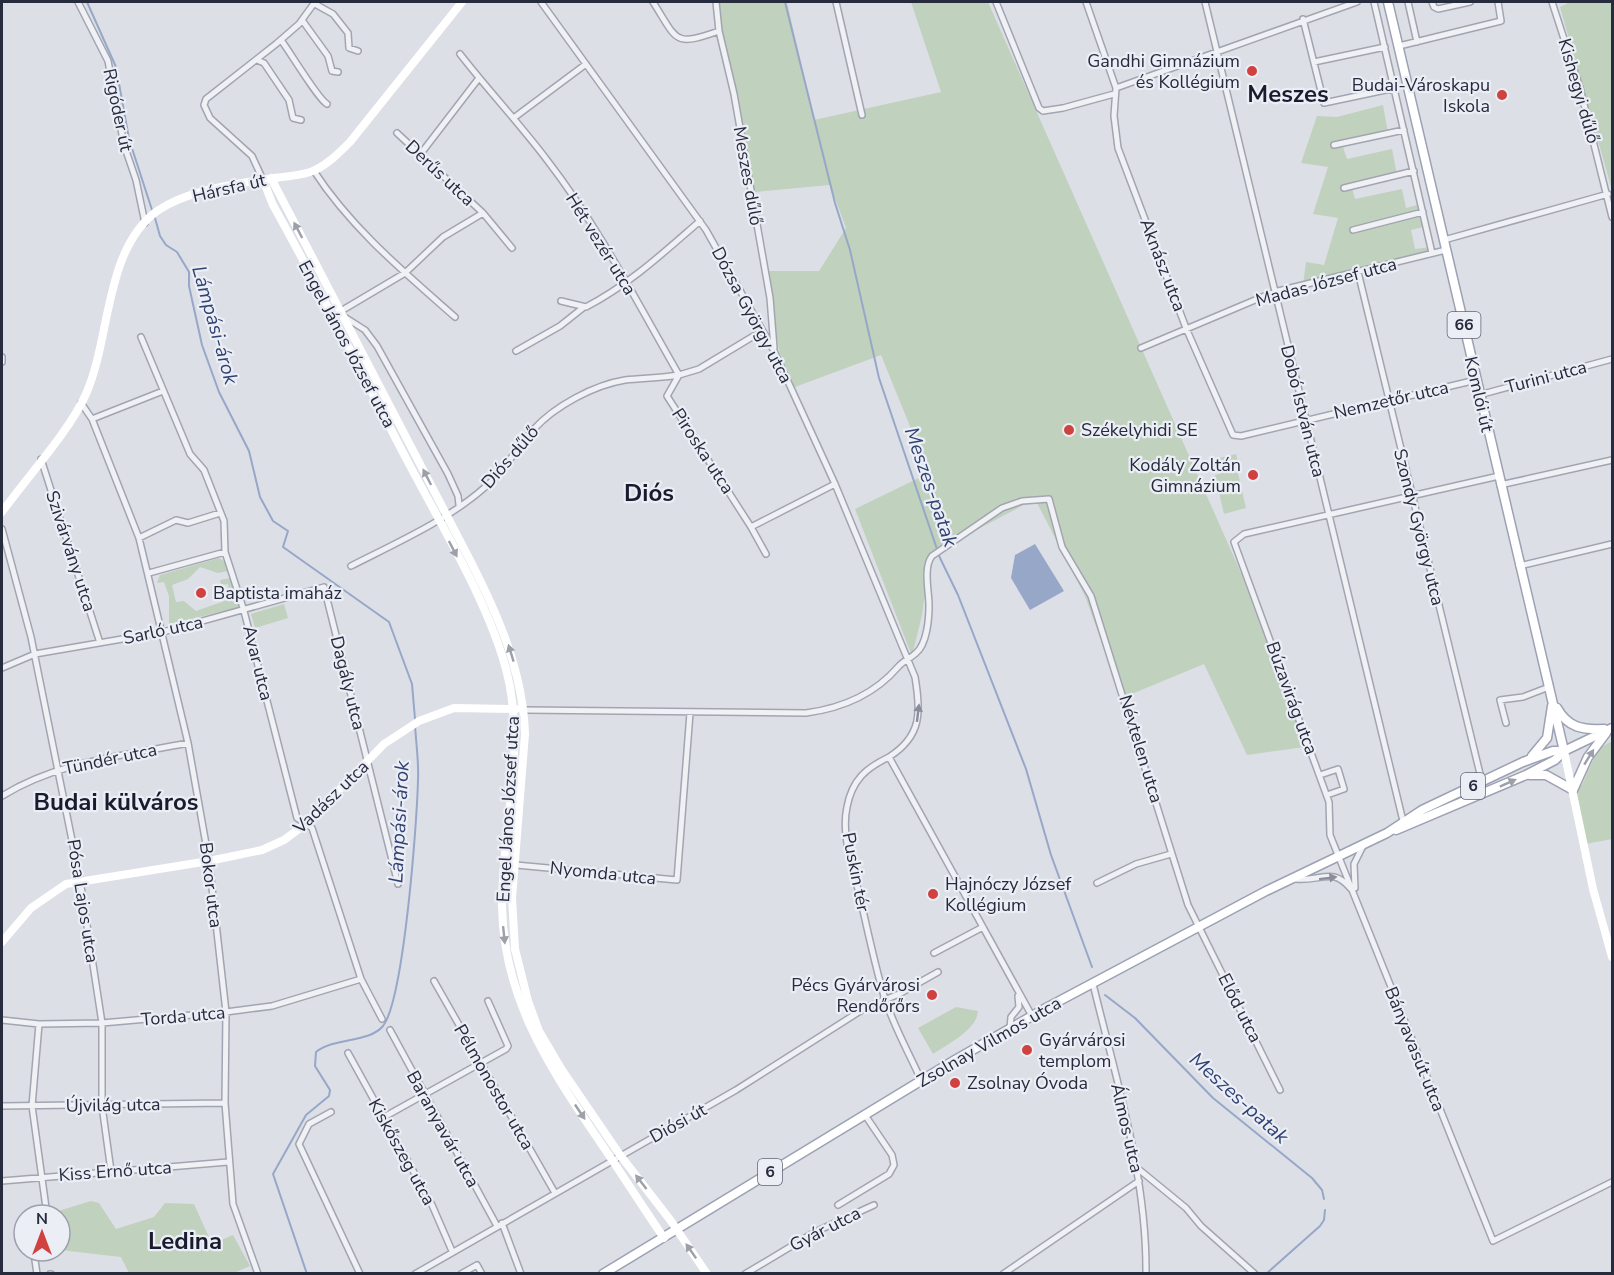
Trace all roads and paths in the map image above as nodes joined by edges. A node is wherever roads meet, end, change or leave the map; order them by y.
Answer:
1 (78, 2) edge
2 (462, 2) edge
3 (541, 2) edge
4 (653, 2) edge
5 (716, 2) edge
6 (836, 2) edge
7 (996, 2) edge
8 (1086, 2) edge
9 (1205, 2) edge
10 (1357, 2) edge
11 (1374, 2) edge
12 (1388, 2) edge
13 (1408, 2) edge
14 (1432, 2) edge
15 (1470, 2) edge
16 (1498, 2) edge
17 (1552, 2) edge
18 (315, 3) edge
19 (1303, 19) junction
20 (302, 20) junction
21 (719, 31) junction
22 (281, 40) junction
23 (1417, 42) junction
24 (1399, 46) junction
25 (1385, 47) junction
26 (358, 51) dead end
27 (1216, 51) junction
28 (460, 54) dead end
29 (257, 60) junction
30 (1314, 62) junction
31 (586, 64) junction
32 (338, 72) dead end
33 (480, 78) junction
34 (1395, 88) junction
35 (1115, 91) junction
36 (327, 104) dead end
37 (862, 115) dead end
38 (515, 117) junction
39 (301, 120) dead end
40 (1404, 130) junction
41 (397, 133) dead end
42 (1335, 145) dead end
43 (419, 156) junction
44 (314, 171) junction
45 (1414, 171) junction
46 (267, 179) junction
47 (1344, 188) dead end
48 (1608, 194) junction
49 (1423, 212) junction
50 (483, 213) junction
51 (1612, 217) edge
52 (147, 221) junction
53 (700, 221) junction
54 (1353, 230) dead end
55 (1444, 240) junction
56 (512, 248) dead end
57 (1446, 250) junction
58 (1432, 254) junction
59 (1358, 272) junction
60 (405, 273) junction
61 (626, 285) junction
62 (1274, 292) junction
63 (561, 301) dead end
64 (584, 307) junction
65 (342, 314) junction
66 (455, 317) dead end
67 (1186, 328) junction
68 (762, 331) junction
69 (141, 337) dead end
70 (1141, 348) dead end
71 (516, 351) dead end
72 (774, 351) junction
73 (2, 357) edge
74 (1612, 359) edge
75 (2, 362) edge
76 (679, 375) junction
77 (1476, 380) junction
78 (163, 391) junction
79 (1479, 395) junction
80 (1389, 401) junction
81 (81, 403) junction
82 (92, 419) junction
83 (1305, 419) junction
84 (1236, 437) joint
85 (41, 459) junction
86 (1612, 460) edge
87 (1499, 481) junction
88 (835, 484) junction
89 (1412, 497) junction
90 (459, 505) junction
91 (2, 512) edge
92 (220, 513) junction
93 (446, 514) junction
94 (1329, 515) junction
95 (438, 519) junction
96 (751, 527) junction
97 (2, 530) edge
98 (139, 538) junction
99 (1612, 544) edge
100 (937, 551) joint
101 (225, 552) junction
102 (765, 554) dead end
103 (351, 566) dead end
104 (1519, 566) junction
105 (149, 573) junction
106 (324, 587) joint
107 (244, 611) junction
108 (163, 632) junction
109 (100, 643) junction
110 (35, 654) junction
111 (909, 658) junction
112 (2, 668) edge
113 (1549, 687) junction
114 (1552, 700) junction
115 (514, 709) junction
116 (524, 710) junction
117 (690, 713) junction
118 (1506, 723) dead end
119 (1612, 728) edge
120 (188, 743) junction
121 (1564, 751) junction
122 (889, 757) junction
123 (368, 761) junction
124 (1523, 762) junction
125 (60, 769) junction
126 (1320, 775) junction
127 (1526, 775) junction
128 (1482, 782) junction
129 (1574, 790) junction
130 (1327, 795) junction
131 (2, 796) edge
132 (1403, 821) junction
133 (307, 823) junction
134 (1387, 833) junction
135 (1364, 844) junction
136 (1171, 854) junction
137 (1340, 856) junction
138 (209, 861) junction
139 (505, 864) junction
140 (514, 865) junction
141 (1292, 879) junction
142 (80, 880) junction
143 (1097, 883) dead end
144 (398, 884) dead end
145 (1356, 895) junction
146 (983, 927) junction
147 (1199, 927) junction
148 (3, 937) edge
149 (1611, 948) edge
150 (934, 953) dead end
151 (1612, 957) edge
152 (938, 972) dead end
153 (361, 979) junction
154 (434, 981) dead end
155 (1093, 984) junction
156 (1017, 988) junction
157 (885, 998) junction
158 (488, 1001) dead end
159 (226, 1012) junction
160 (1032, 1016) junction
161 (382, 1018) dead end
162 (2, 1020) edge
163 (102, 1023) junction
164 (39, 1024) junction
165 (1010, 1029) junction
166 (390, 1030) dead end
167 (348, 1053) dead end
168 (481, 1064) junction
169 (921, 1080) junction
170 (1280, 1090) dead end
171 (425, 1096) junction
172 (225, 1103) junction
173 (2, 1106) edge
174 (32, 1106) junction
175 (102, 1106) junction
176 (331, 1112) dead end
177 (865, 1115) junction
178 (384, 1117) junction
179 (616, 1158) junction
180 (228, 1162) junction
181 (1135, 1165) junction
182 (111, 1171) junction
183 (42, 1176) junction
184 (2, 1180) edge
185 (1139, 1181) junction
186 (1612, 1182) edge
187 (555, 1193) junction
188 (45, 1203) edge
189 (838, 1204) dead end
190 (874, 1205) dead end
191 (500, 1225) junction
192 (676, 1229) junction
193 (664, 1238) junction
194 (452, 1251) junction
195 (258, 1274) edge
196 (360, 1274) edge
197 (415, 1274) edge
198 (461, 1274) edge
199 (482, 1274) edge
200 (521, 1274) edge
201 (603, 1274) edge
202 (707, 1274) edge
203 (745, 1274) edge
204 (1003, 1274) edge
205 (1146, 1274) edge
206 (1255, 1274) edge

1 - 52 street, Rigóder út
2 - 44 street, Hársfa út
3 - 31 street, Dózsa György utca
4 - 21 street
5 - 21 street, Meszes dűlő
6 - 37 street
7 - 35 street
8 - 35 street, Aknász utca
9 - 27 street, Dobó István utca
10 - 19 street
11 - 25 street
12 - 24 main road, Komlói út / 66
13 - 23 street
14 - 15 street
16 - 23 street
17 - 48 street, Kishegyi dűlő
18 - 20 street
18 - 26 street
19 - 27 street
19 - 30 street
20 - 22 street
20 - 32 street
21 - 72 street, Meszes dűlő
22 - 29 street
22 - 36 street
23 - 24 street
24 - 55 main road, Komlói út / 66
25 - 30 street
25 - 34 street
27 - 35 street
27 - 62 street, Dobó István utca
28 - 33 street, Hét vezér utca
29 - 39 street
29 - 46 street
30 - 34 street
31 - 38 street
31 - 53 street, Dózsa György utca
33 - 38 street, Hét vezér utca
33 - 43 street
34 - 40 street
35 - 67 street, Aknász utca
38 - 61 street, Hét vezér utca
40 - 42 street
40 - 45 street
41 - 43 street, Derűs utca
43 - 50 street, Derűs utca
44 - 46 street, Hársfa út
44 - 60 street
45 - 47 street
45 - 49 street
46 - 52 street, Hársfa út
65 -> 46 street, Engel János József utca
46 - 95 street, Engel János József utca
48 - 51 street, Kishegyi dűlő
48 - 55 street
49 - 54 street
49 - 58 street
50 - 56 street, Derűs utca
50 - 60 street
52 - 81 street, Hársfa út
53 - 61 street
53 - 68 street, Dózsa György utca
55 - 57 main road, Komlói út / 66
57 - 58 street, Madas József utca
57 - 77 main road, Komlói út / 66
58 - 59 street, Madas József utca
59 - 62 street, Madas József utca
59 - 80 street, Szondy György utca
60 - 65 street
60 - 66 street
61 - 64 street
61 - 76 street, Hét vezér utca
62 - 67 street, Madas József utca
62 - 83 street, Dobó István utca
63 - 64 street
64 - 71 street
65 - 90 street
93 -> 65 street, Engel János József utca
67 - 70 street, Madas József utca
67 - 84 street, Aknász utca
68 - 72 street, Dózsa György utca
68 - 76 street
69 - 78 street, Avar utca
72 - 88 street, Dózsa György utca
73 - 75 street
74 - 79 street, Turini utca
76 - 90 street, Diós dűlő
76 - 96 street, Piroska utca
77 - 79 main road, Komlói út / 66
77 - 80 street, Nemzetőr utca
78 - 82 street
78 - 92 street, Avar utca
79 - 87 main road, Komlói út / 66
80 - 83 street, Nemzetőr utca
80 - 89 street, Szondy György utca
81 - 82 street, Bokor utca
81 - 85 street, Hársfa út
82 - 98 street, Bokor utca
83 - 84 street, Nemzetőr utca
83 - 94 street, Dobó István utca
85 - 91 street, Hársfa út
85 - 109 street, Szivárvány utca
86 - 87 street
87 - 89 street
87 - 104 main road, Komlói út / 66
88 - 96 street
88 - 111 street, Dózsa György utca
89 - 94 street
89 - 128 street, Szondy György utca
90 - 93 street, Diós dűlő
92 - 98 street
92 - 101 street, Avar utca
93 - 95 street, Diós dűlő
116 -> 93 street, Engel János József utca
94 - 126 street, Búzavirág utca
94 - 132 street, Dobó István utca
95 - 103 street, Diós dűlő
95 -> 115 street, Engel János József utca
96 - 102 street
97 - 110 street, Pósa Lajos utca
98 - 105 street, Bokor utca
99 - 104 street
100 - 111 street, Vadász utca
100 - 136 street, Névtelen utca
101 - 105 street
101 - 107 street, Avar utca
104 - 113 main road, Komlói út / 66
105 - 108 street, Bokor utca
106 - 107 street, Sarló utca
106 - 123 street, Dagály utca
107 - 108 street, Sarló utca
107 - 133 street, Avar utca
108 - 109 street, Sarló utca
108 - 120 street, Bokor utca
109 - 110 street, Sarló utca
110 - 112 street, Sarló utca
110 - 125 street, Pósa Lajos utca
111 - 117 street, Vadász utca
122 -> 111 street, Puskin tér
113 - 114 main road, Komlói út / 66
113 - 118 street
114 - 119 main road
114 - 121 main road, Komlói út / 66
114 - 124 main road
115 - 116 street, Vadász utca
115 - 123 street, Vadász utca
115 - 139 street, Engel János József utca
116 - 117 street, Vadász utca
116 - 140 street, Engel János József utca
117 - 140 street, Nyomda utca
119 - 121 main road, 6
129 -> 119 main road
120 - 125 street, Tündér utca
120 - 138 street, Bokor utca
121 - 124 main road, Zsolnay Vilmos utca / 6
121 - 127 main road, Zsolnay Vilmos utca / 6
121 - 129 street
122 - 146 street
122 - 157 street, Puskin tér
123 - 133 street, Vadász utca
123 - 144 street, Dagály utca
124 - 128 main road, Zsolnay Vilmos utca / 6
125 - 131 street, Tündér utca
125 - 142 street, Pósa Lajos utca
126 - 130 street, Búzavirág utca
126 - 130 street
127 - 129 main road
134 -> 127 main road, Zsolnay Vilmos utca / 6
128 - 132 main road, Zsolnay Vilmos utca / 6
129 - 149 street
130 - 137 street, Búzavirág utca
132 - 134 main road, Zsolnay Vilmos utca / 6
133 - 138 street, Vadász utca
133 - 153 street
134 - 135 main road, Zsolnay Vilmos utca / 6
135 - 137 main road, Zsolnay Vilmos utca / 6
135 - 145 street
136 - 143 street
136 - 147 street, Névtelen utca
137 - 141 main road, Zsolnay Vilmos utca / 6
137 - 145 street, Bányavasút utca
138 - 142 street, Vadász utca
138 - 159 street, Bokor utca
139 - 140 street, Nyomda utca
139 -> 179 street, Engel János József utca
140 - 179 street, Engel János József utca
141 -> 145 street
141 - 147 main road, Zsolnay Vilmos utca / 6
142 - 148 street, Vadász utca
142 - 163 street, Pósa Lajos utca
145 - 186 street, Bányavasút utca
146 - 150 street
146 - 156 street
147 - 155 main road, Zsolnay Vilmos utca / 6
147 - 170 street, Előd utca
149 - 151 street
152 - 157 street, Diósi út
153 - 159 street, Torda utca
153 - 161 street
154 - 168 street, Pélmonostor utca
155 - 160 main road, Zsolnay Vilmos utca / 6
155 - 181 street, Álmos utca
156 - 160 street
156 - 165 street
157 - 169 street, Puskin tér
157 - 179 street, Diósi út
158 - 168 street
159 - 163 street, Torda utca
159 - 172 street, Bokor utca
160 - 165 main road, Zsolnay Vilmos utca / 6
162 - 164 street, Torda utca
163 - 164 street, Torda utca
163 - 175 street, Pósa Lajos utca
164 - 174 street
165 - 169 main road, Zsolnay Vilmos utca / 6
166 - 171 street, Baranyavár utca
167 - 178 street, Kiskőszeg utca
168 - 171 street
168 - 187 street, Pélmonostor utca
169 - 177 main road, Zsolnay Vilmos utca / 6
171 - 178 street
171 - 191 street, Baranyavár utca
172 - 175 street, Újvilág utca
172 - 180 street, Bokor utca
173 - 174 street, Újvilág utca
174 - 175 street, Újvilág utca
174 - 183 street
175 - 182 street, Pósa Lajos utca
176 - 196 street
177 - 189 street, Gyár utca
177 - 192 main road, Zsolnay Vilmos utca / 6
178 - 194 street, Kiskőszeg utca
179 - 187 street, Diósi út
192 -> 179 street, Engel János József utca
179 - 193 street, Engel János József utca
180 - 182 street, Kiss Ernő utca
180 - 195 street, Bokor utca
181 - 185 street, Álmos utca
181 - 206 street
182 - 183 street, Kiss Ernő utca
183 - 184 street, Kiss Ernő utca
183 - 188 street
185 - 204 street
185 - 205 street, Álmos utca
187 - 191 street, Diósi út
190 - 203 street, Gyár utca
191 - 194 street, Diósi út
191 - 200 street, Baranyavár utca
192 - 193 main road, Zsolnay Vilmos utca / 6
202 -> 192 street, Engel János József utca
193 - 201 main road, Zsolnay Vilmos utca / 6
194 - 197 street, Diósi út
198 - 199 street

